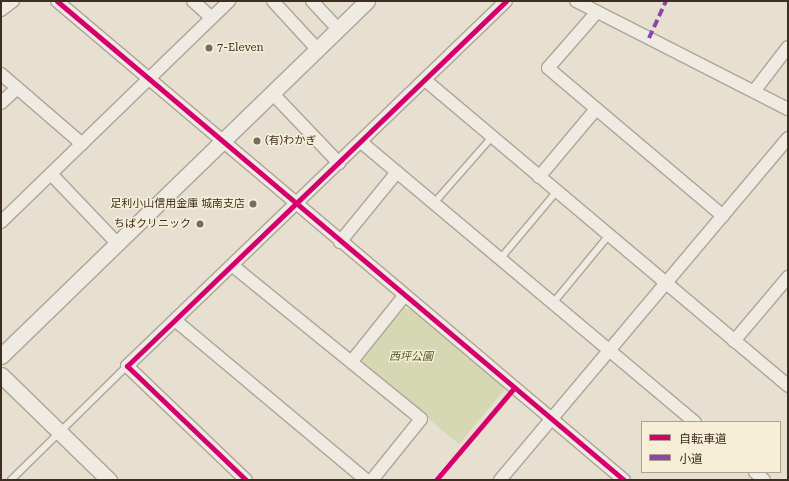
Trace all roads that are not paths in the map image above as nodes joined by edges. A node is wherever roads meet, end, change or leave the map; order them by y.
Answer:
1 (57, 1) edge
2 (193, 1) edge
3 (229, 1) edge
4 (273, 1) edge
5 (312, 1) edge
6 (367, 1) edge
7 (506, 1) edge
8 (576, 1) edge
9 (597, 12) junction
10 (212, 18) junction
11 (338, 29) junction
12 (788, 47) edge
13 (317, 49) junction
14 (1, 74) edge
15 (147, 79) junction
16 (425, 80) junction
17 (17, 88) junction
18 (755, 90) junction
19 (272, 93) junction
20 (1, 103) edge
21 (596, 109) junction
22 (788, 109) edge
23 (492, 137) junction
24 (788, 138) edge
25 (222, 142) junction
26 (361, 142) junction
27 (82, 144) junction
28 (339, 163) junction
29 (397, 172) junction
30 (51, 174) junction
31 (539, 177) junction
32 (556, 191) junction
33 (434, 203) junction
34 (296, 204) junction
35 (724, 216) junction
36 (1, 222) edge
37 (609, 235) junction
38 (340, 242) junction
39 (118, 244) junction
40 (500, 259) junction
41 (233, 266) junction
42 (788, 277) edge
43 (667, 284) junction
44 (404, 296) junction
45 (553, 303) junction
46 (176, 321) junction
47 (734, 341) junction
48 (609, 350) junction
49 (1, 356) edge
50 (352, 361) junction
51 (128, 366) junction
52 (1, 375) edge
53 (788, 386) edge
54 (552, 419) junction
55 (694, 421) edge
56 (60, 432) junction
57 (755, 473) edge
58 (239, 478) edge
59 (11, 480) edge
60 (109, 480) edge
61 (366, 480) edge
62 (372, 480) edge
63 (500, 480) edge
64 (624, 480) edge
65 (764, 480) edge

1 - 15 street
2 - 10 street
3 - 10 street
4 - 13 street
5 - 11 street
6 - 11 street
7 - 16 street
8 - 9 street
9 - 18 street
9 - 21 street
10 - 15 street
11 - 13 street
12 - 18 street
13 - 19 street
14 - 17 street
15 - 25 street
15 - 27 street
16 - 23 street
16 - 26 street
17 - 20 street
17 - 27 street
18 - 22 street
19 - 25 street
19 - 28 street
21 - 31 street
21 - 35 street
23 - 31 street
23 - 33 lane
24 - 35 street
25 - 34 street
25 - 39 street
26 - 28 street
26 - 29 street
27 - 30 street
28 - 34 street
29 - 33 street
29 - 38 street
30 - 36 street
30 - 39 street
31 - 32 street
32 - 37 street
32 - 40 lane
33 - 40 street
34 - 38 street
34 - 41 street
35 - 43 street
37 - 43 street
37 - 45 lane
38 - 44 street
39 - 49 street
40 - 45 street
41 - 46 street
41 - 50 street
42 - 47 street
43 - 47 street
43 - 48 street
44 - 50 street
44 - 54 street
45 - 48 street
46 - 51 street
46 - 61 street
47 - 53 street
48 - 54 street
48 - 55 street
50 - 62 street
51 - 56 lane
51 - 58 street
52 - 56 street
54 - 63 street
54 - 64 street
56 - 59 lane
56 - 60 street
57 - 65 street

